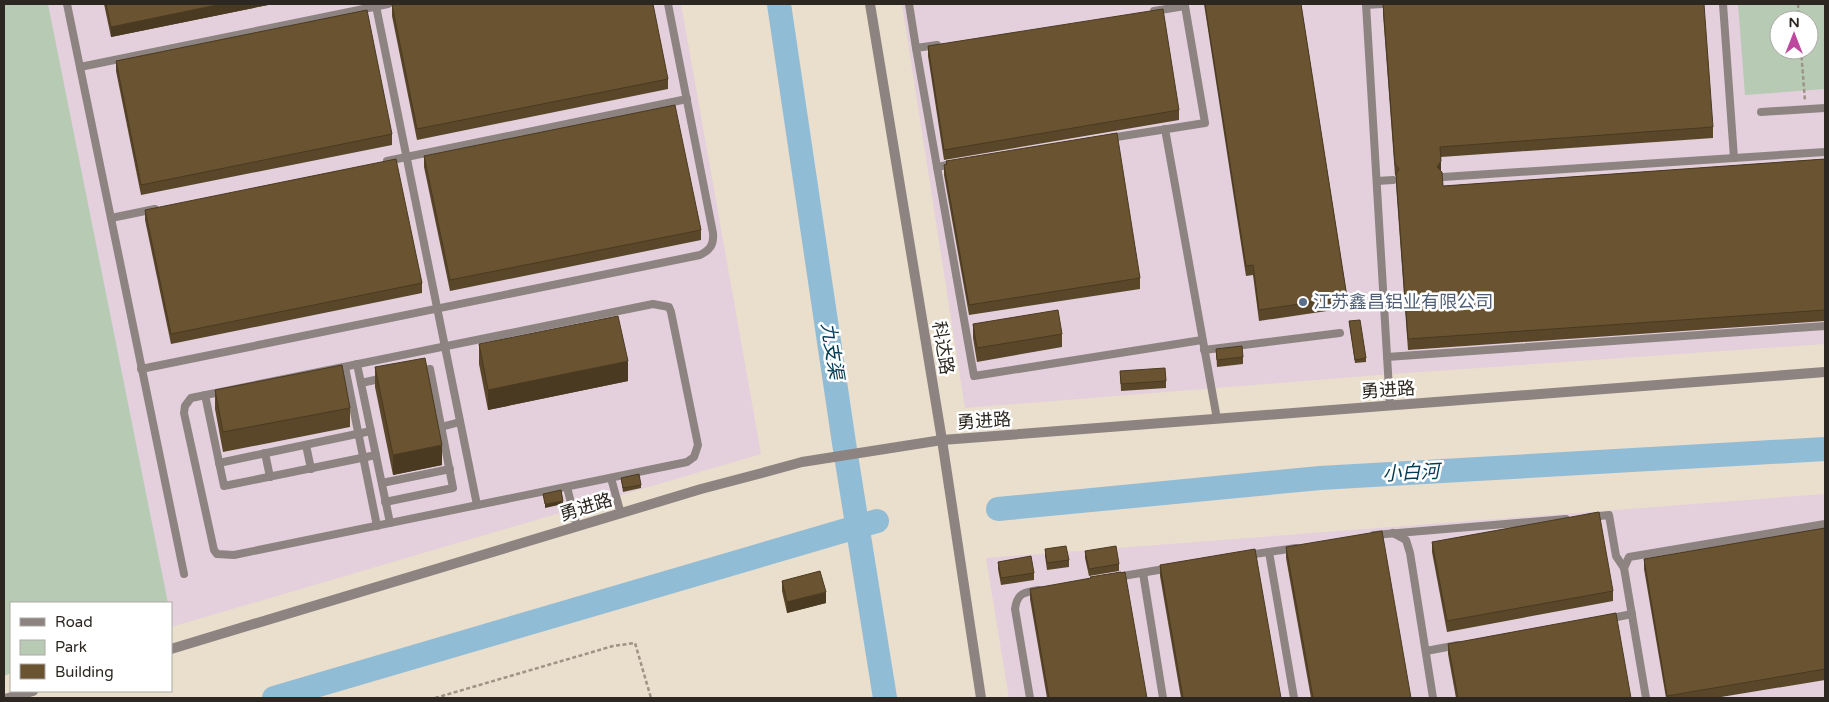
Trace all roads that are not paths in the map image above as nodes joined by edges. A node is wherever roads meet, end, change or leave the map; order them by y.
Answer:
1 (67, 4) edge
2 (388, 4) edge
3 (668, 4) edge
4 (870, 4) edge
5 (909, 4) edge
6 (1366, 4) edge
7 (1382, 4) edge
8 (1723, 4) edge
9 (376, 6) junction
10 (1147, 12) edge
11 (945, 44) edge
12 (916, 48) junction
13 (80, 67) junction
14 (687, 99) junction
15 (1825, 108) edge
16 (1761, 112) dead end
17 (1165, 129) junction
18 (1098, 140) edge
19 (1825, 152) edge
20 (407, 157) junction
21 (1734, 158) junction
22 (965, 162) edge
23 (378, 163) edge
24 (937, 167) junction
25 (1443, 177) edge
26 (1393, 180) dead end
27 (1376, 182) junction
28 (168, 206) edge
29 (110, 218) junction
30 (437, 309) junction
31 (1825, 326) edge
32 (1340, 333) dead end
33 (1202, 340) junction
34 (445, 346) junction
35 (1204, 350) junction
36 (1387, 357) junction
37 (358, 364) junction
38 (345, 367) junction
39 (141, 369) junction
40 (1825, 372) edge
41 (410, 373) edge
42 (390, 377) edge
43 (361, 383) junction
44 (205, 395) junction
45 (1390, 406) junction
46 (1217, 419) junction
47 (460, 422) junction
48 (441, 426) junction
49 (371, 431) junction
50 (359, 434) junction
51 (942, 440) junction
52 (306, 445) junction
53 (265, 453) junction
54 (376, 455) junction
55 (363, 458) junction
56 (219, 463) junction
57 (311, 469) junction
58 (450, 469) junction
59 (270, 477) junction
60 (611, 478) junction
61 (382, 483) junction
62 (567, 487) junction
63 (385, 502) junction
64 (477, 506) junction
65 (620, 514) junction
66 (1570, 518) edge
67 (1580, 518) edge
68 (390, 523) junction
69 (1825, 524) edge
70 (377, 526) junction
71 (577, 527) junction
72 (1393, 533) junction
73 (1364, 536) edge
74 (1307, 546) edge
75 (1269, 552) junction
76 (1240, 557) edge
77 (1182, 566) edge
78 (1624, 568) junction
79 (1142, 573) junction
80 (184, 574) dead end
81 (1104, 579) edge
82 (1046, 588) edge
83 (1632, 614) junction
84 (1603, 619) edge
85 (1465, 644) edge
86 (172, 649) edge
87 (1426, 651) junction
88 (29, 692) edge
89 (8, 698) edge
90 (981, 698) edge
91 (1030, 698) edge
92 (1163, 698) edge
93 (1294, 698) edge
94 (1433, 698) edge
95 (1646, 698) edge

1 - 13 lane
2 - 9 lane
3 - 14 lane
4 - 51 street, 科达路
5 - 12 lane
6 - 7 lane
6 - 27 lane
8 - 21 lane
9 - 13 lane
9 - 20 lane
10 - 17 lane
11 - 12 lane
12 - 24 lane
13 - 29 lane
14 - 20 lane
14 - 30 lane
15 - 16 lane
17 - 18 lane
17 - 33 lane
19 - 21 lane
20 - 23 lane
20 - 30 lane
21 - 25 lane
22 - 24 lane
24 - 33 lane
26 - 27 lane
27 - 36 lane
28 - 29 lane
29 - 39 lane
30 - 34 lane
30 - 39 lane
31 - 36 lane
32 - 35 lane
33 - 35 lane
34 - 37 lane
34 - 47 lane
34 - 60 lane
35 - 46 lane
36 - 45 lane
37 - 38 lane
37 - 43 lane
38 - 44 lane
38 - 50 lane
39 - 80 lane
40 - 45 street, 勇进路
41 - 48 lane
42 - 43 lane
43 - 49 lane
44 - 56 lane
44 - 70 lane
45 - 46 street, 勇进路
46 - 51 street, 勇进路
47 - 48 lane
47 - 64 lane
48 - 58 lane
49 - 50 lane
49 - 54 lane
50 - 52 lane
50 - 55 lane
51 - 65 street, 勇进路
51 - 90 street, 科达路
52 - 53 lane
52 - 57 lane
53 - 56 lane
53 - 59 lane
54 - 55 lane
54 - 61 lane
55 - 57 lane
55 - 70 lane
56 - 59 lane
57 - 59 lane
58 - 61 lane
58 - 63 lane
60 - 62 lane
60 - 65 lane
61 - 63 lane
62 - 64 lane
62 - 71 lane
63 - 68 lane
64 - 68 lane
65 - 71 street, 勇进路
66 - 72 lane
67 - 78 lane
68 - 70 lane
69 - 78 lane
71 - 86 street, 勇进路
72 - 73 lane
72 - 87 lane
74 - 75 lane
75 - 76 lane
75 - 93 lane
77 - 79 lane
78 - 83 lane
79 - 81 lane
79 - 92 lane
82 - 91 lane
83 - 84 lane
83 - 95 lane
85 - 87 lane
87 - 94 lane
88 - 89 street

